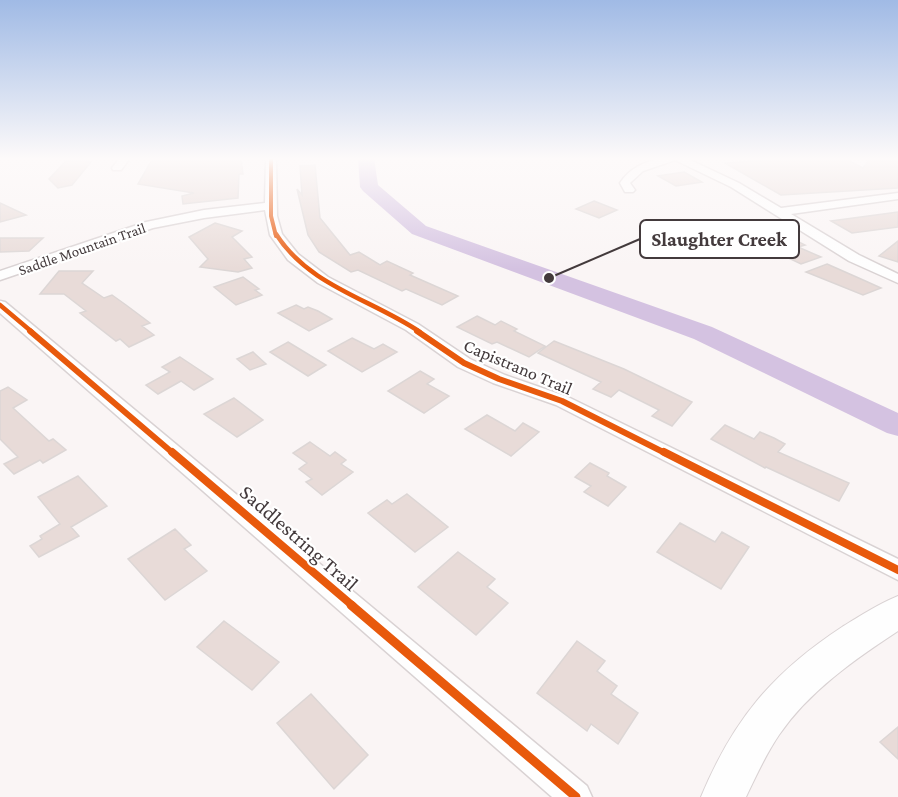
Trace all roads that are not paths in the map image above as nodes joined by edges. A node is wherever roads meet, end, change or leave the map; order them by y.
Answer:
1 (271, 195) edge
2 (752, 195) edge
3 (898, 196) edge
4 (271, 206) junction
5 (781, 212) junction
6 (0, 276) edge
7 (898, 279) edge
8 (0, 305) edge
9 (898, 570) edge
10 (898, 612) edge
11 (576, 797) edge
12 (723, 797) edge

1 - 4 street, Capistrano Trail
2 - 5 street
3 - 5 street
4 - 6 street, Saddle Mountain Trail
4 - 9 street, Capistrano Trail
5 - 7 street
8 - 11 street, Saddlestring Trail
10 - 12 main road

